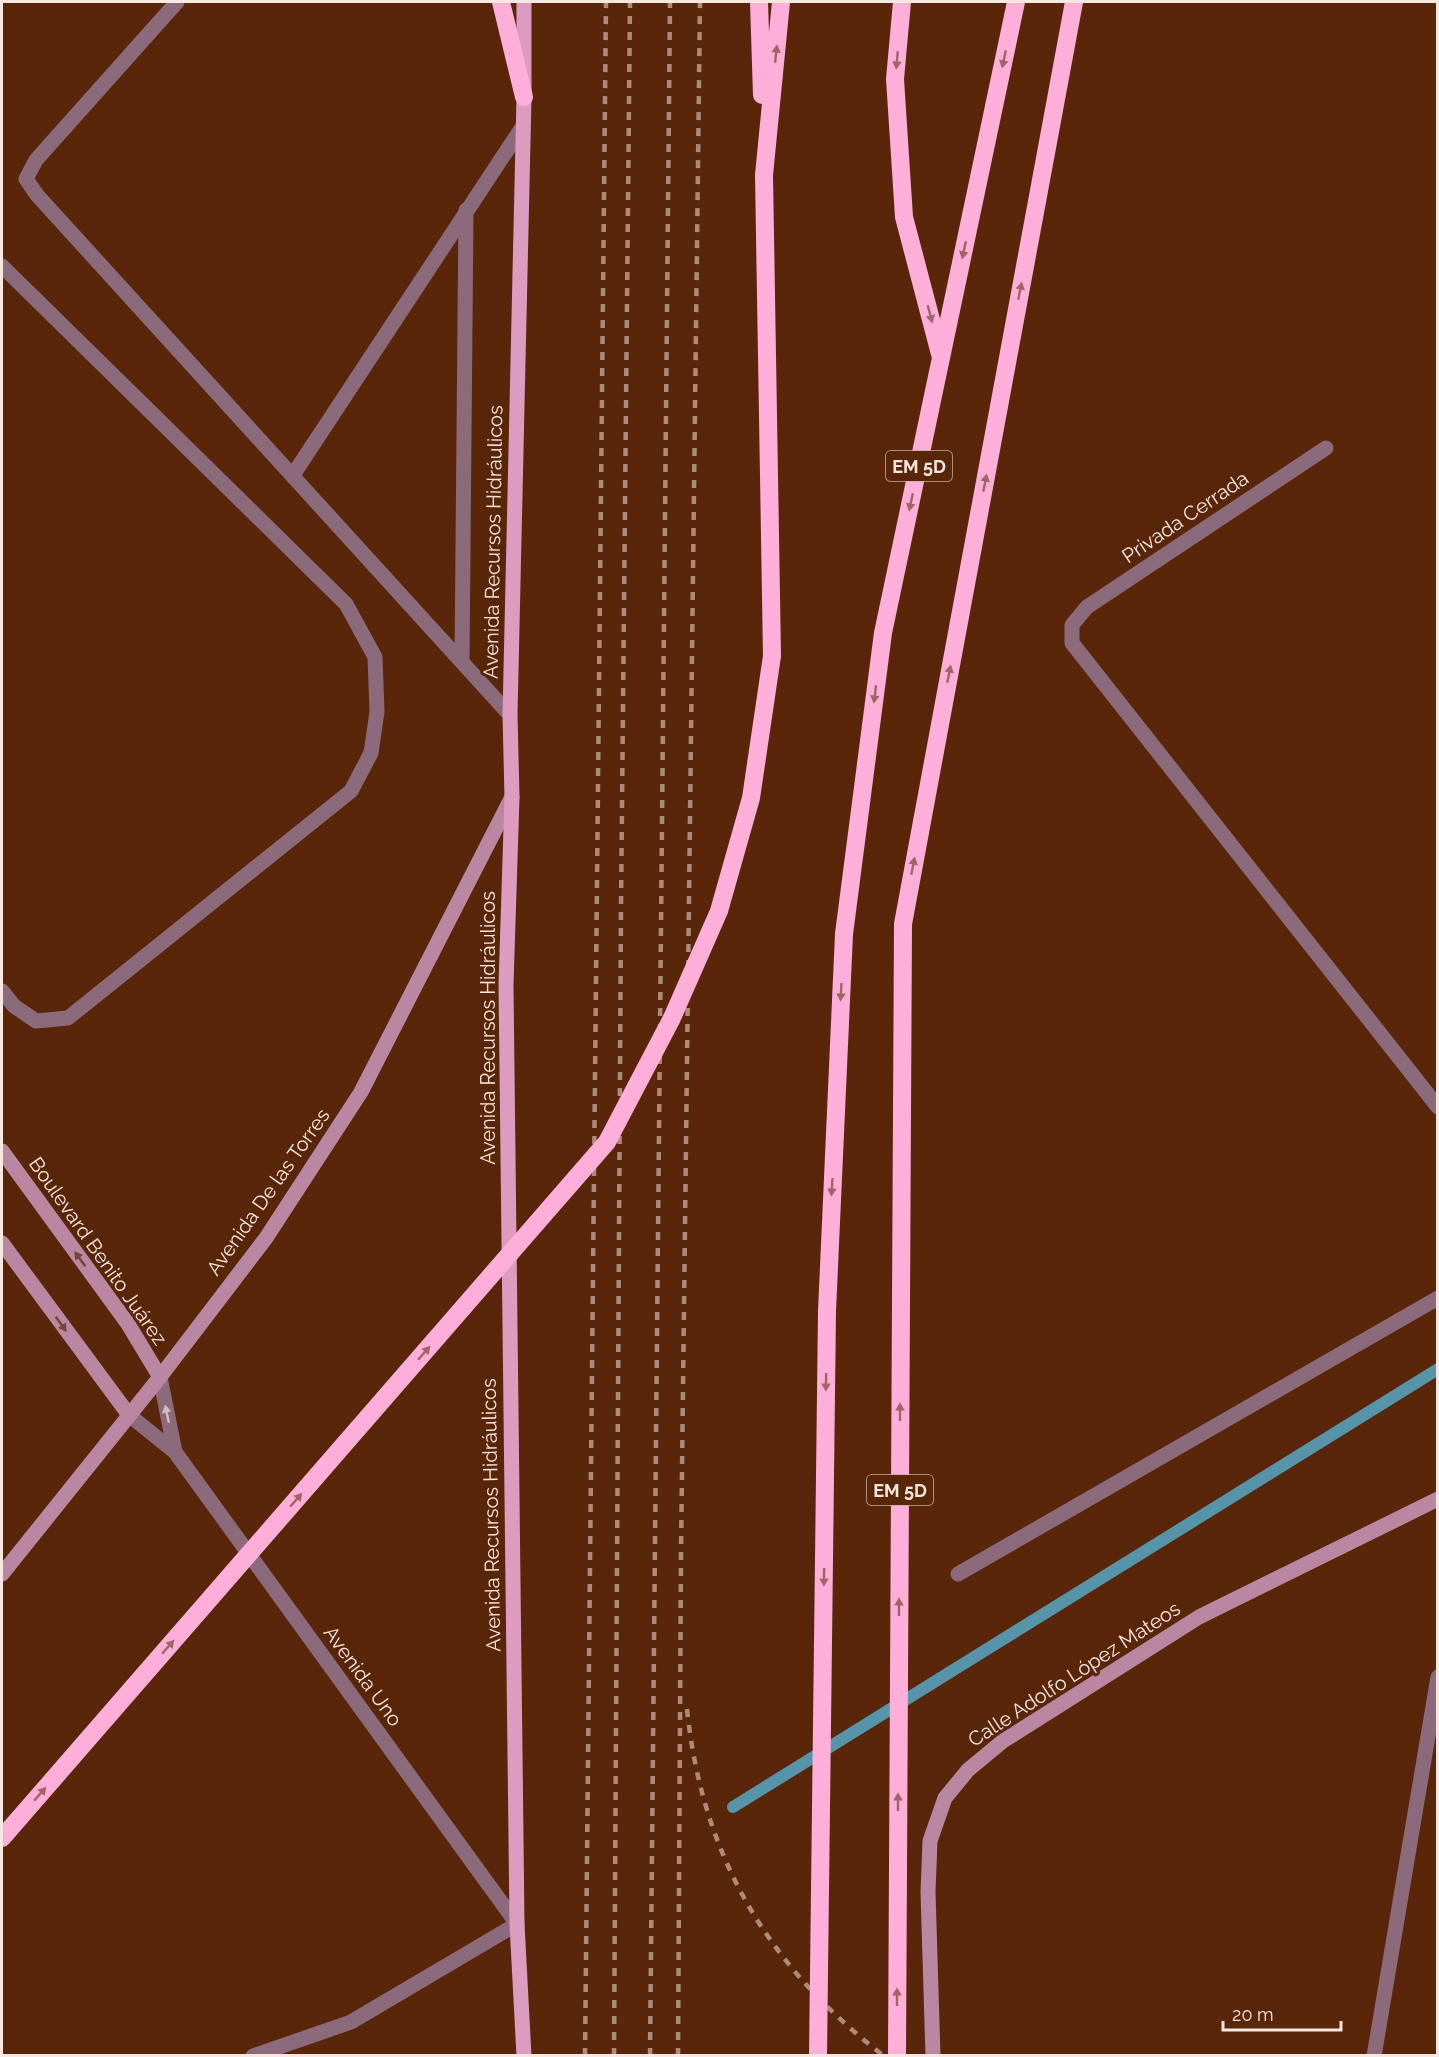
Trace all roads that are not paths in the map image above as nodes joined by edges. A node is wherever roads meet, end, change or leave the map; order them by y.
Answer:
1 (177, 2) edge
2 (501, 2) edge
3 (524, 2) edge
4 (759, 2) edge
5 (781, 2) edge
6 (902, 2) edge
7 (1016, 2) edge
8 (1074, 2) edge
9 (524, 98) junction
10 (523, 126) junction
11 (764, 175) junction
12 (466, 210) junction
13 (2, 266) edge
14 (942, 359) junction
15 (1326, 448) dead end
16 (293, 475) junction
17 (462, 661) junction
18 (510, 715) junction
19 (512, 797) junction
20 (2, 991) edge
21 (1437, 1107) edge
22 (2, 1151) edge
23 (2, 1243) edge
24 (1437, 1298) edge
25 (160, 1377) junction
26 (129, 1415) junction
27 (175, 1452) junction
28 (1437, 1498) edge
29 (2, 1574) edge
30 (958, 1574) dead end
31 (1437, 1677) edge
32 (2, 1838) edge
33 (517, 1924) junction
34 (253, 2055) edge
35 (524, 2055) edge
36 (818, 2055) edge
37 (897, 2055) edge
38 (933, 2055) edge
39 (1374, 2055) edge

1 - 16 street
2 - 9 highway
3 - 9 main road, Avenida Recursos Hidráulicos
4 - 11 highway
11 -> 5 highway
6 -> 14 highway
7 -> 14 highway, EM 5D
37 -> 8 highway, EM 5D
9 - 10 main road, Avenida Recursos Hidráulicos
10 - 12 street
10 - 18 main road, Avenida Recursos Hidráulicos
32 -> 11 highway, bridge
12 - 16 street
12 - 17 street
13 - 20 street
14 -> 36 highway, EM 5D, bridge
15 - 21 street, Privada Cerrada
16 - 17 street
17 - 18 street
18 - 19 main road, Avenida Recursos Hidráulicos
19 - 25 main road, Avenida De las Torres
19 - 33 main road, Avenida Recursos Hidráulicos
25 -> 22 main road, Boulevard Benito Juárez
23 -> 26 main road
24 - 30 street
25 - 26 main road, Avenida De las Torres
27 -> 25 street, Avenida Uno
26 - 27 street, Avenida Uno
26 - 29 main road, Avenida De las Torres
27 - 33 street, Avenida Uno
28 - 38 main road, Calle Adolfo López Mateos
31 - 39 street
33 - 34 street
33 - 35 main road, Avenida Recursos Hidráulicos

